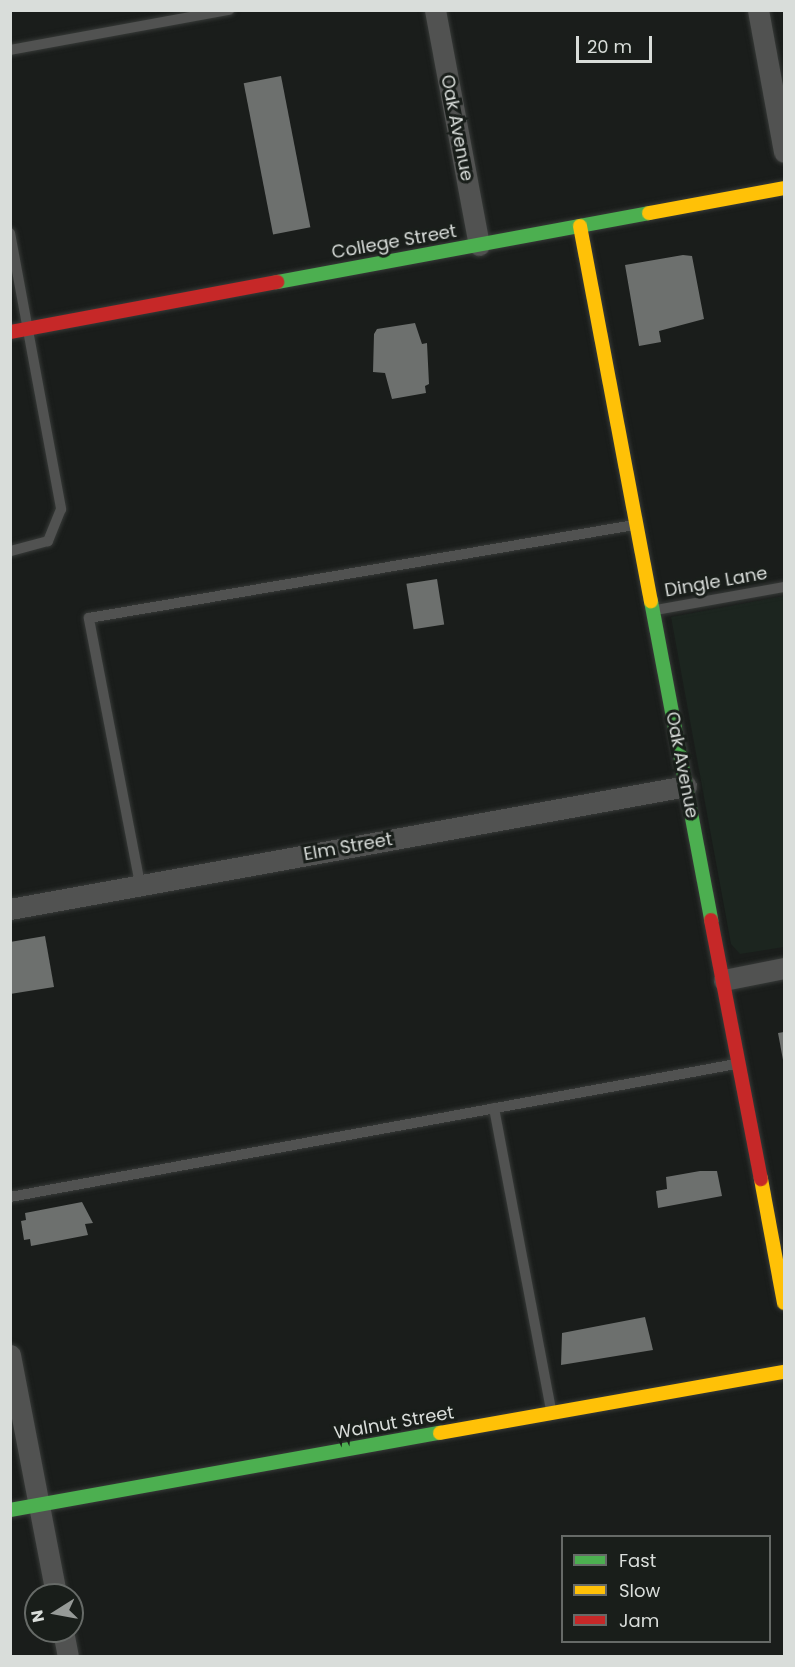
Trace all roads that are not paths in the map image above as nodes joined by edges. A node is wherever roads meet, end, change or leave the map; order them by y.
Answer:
1 (229, 10) edge
2 (435, 10) edge
3 (758, 10) edge
4 (10, 50) edge
5 (784, 152) edge
6 (784, 188) edge
7 (580, 226) junction
8 (10, 233) edge
9 (479, 245) junction
10 (26, 329) junction
11 (10, 332) edge
12 (637, 524) junction
13 (10, 551) edge
14 (784, 587) edge
15 (653, 611) junction
16 (686, 786) junction
17 (141, 884) junction
18 (10, 909) edge
19 (784, 968) edge
20 (724, 980) junction
21 (741, 1063) junction
22 (494, 1108) junction
23 (10, 1197) edge
24 (784, 1221) edge
25 (769, 1223) junction
26 (784, 1303) edge
27 (10, 1355) edge
28 (784, 1372) edge
29 (552, 1413) junction
30 (39, 1505) junction
31 (10, 1510) edge
32 (54, 1583) edge

1 - 4 lane
2 - 9 street, Oak Avenue
3 - 5 street
6 - 7 street, College Street
7 - 9 street, College Street
7 - 12 street, Oak Avenue
8 - 10 lane
9 - 10 street, College Street
10 - 11 street, College Street
10 - 13 lane
12 - 15 street, Oak Avenue
12 - 17 lane
14 - 15 lane, Dingle Lane
15 - 16 street, Oak Avenue
16 - 17 street, Elm Street
16 - 20 street, Oak Avenue
17 - 18 street, Elm Street
19 - 20 street
20 - 21 street, Oak Avenue
21 - 22 lane
21 - 25 street, Oak Avenue
22 - 23 lane
22 - 29 lane
24 - 25 lane
25 - 26 street, Oak Avenue
27 - 30 street
28 - 29 street, Walnut Street
29 - 30 street, Walnut Street
30 - 31 street, Walnut Street
30 - 32 street

